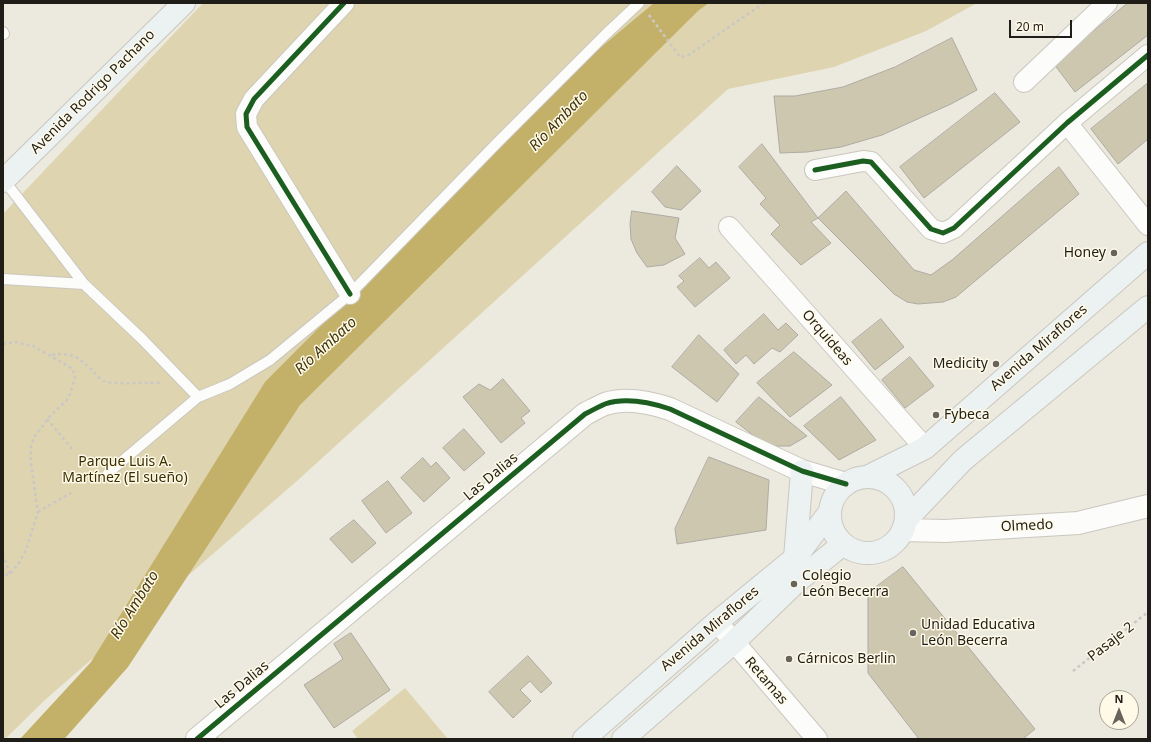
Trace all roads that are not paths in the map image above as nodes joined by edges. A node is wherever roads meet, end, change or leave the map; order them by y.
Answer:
1 (184, 3) edge
2 (344, 3) edge
3 (1107, 3) edge
4 (641, 5) edge
5 (1148, 55) edge
6 (1024, 82) dead end
7 (1067, 123) junction
8 (815, 170) dead end
9 (3, 181) edge
10 (1148, 226) edge
11 (729, 227) dead end
12 (1148, 253) edge
13 (3, 279) edge
14 (84, 284) junction
15 (350, 294) junction
16 (1148, 307) edge
17 (198, 397) junction
18 (925, 448) junction
19 (802, 471) junction
20 (108, 472) dead end
21 (867, 477) junction
22 (846, 484) junction
23 (1148, 506) edge
24 (830, 513) junction
25 (905, 524) junction
26 (843, 544) junction
27 (795, 558) junction
28 (717, 622) junction
29 (733, 643) junction
30 (625, 702) junction
31 (643, 722) junction
32 (197, 739) edge
33 (584, 739) edge
34 (623, 739) edge
35 (817, 739) edge

1 - 9 main road, Avenida Rodrigo Pachano
2 - 15 street
3 - 6 street
4 - 15 lane
5 - 7 street
7 - 8 street
7 - 10 street
9 - 14 lane
11 - 18 street, Orquideas
12 - 18 main road, Avenida Miraflores
13 - 14 lane
14 - 17 lane
15 - 17 lane
16 - 25 main road
17 - 20 lane
18 - 21 main road, Avenida Miraflores
19 - 22 street, Las Dalias
19 - 27 main road
19 - 32 street, Las Dalias
21 - 22 main road
21 - 25 main road
22 - 24 main road
23 - 25 street, Olmedo
24 - 26 main road
24 - 27 main road, Avenida Miraflores
25 - 26 main road
26 - 29 main road, Avenida Miraflores
27 - 28 main road, Avenida Miraflores
28 - 29 street, Retamas
28 - 30 main road, Avenida Miraflores
29 - 31 main road, Avenida Miraflores
29 - 35 street, Retamas
30 - 31 street
30 - 33 main road, Avenida Miraflores
31 - 34 main road, Avenida Miraflores

